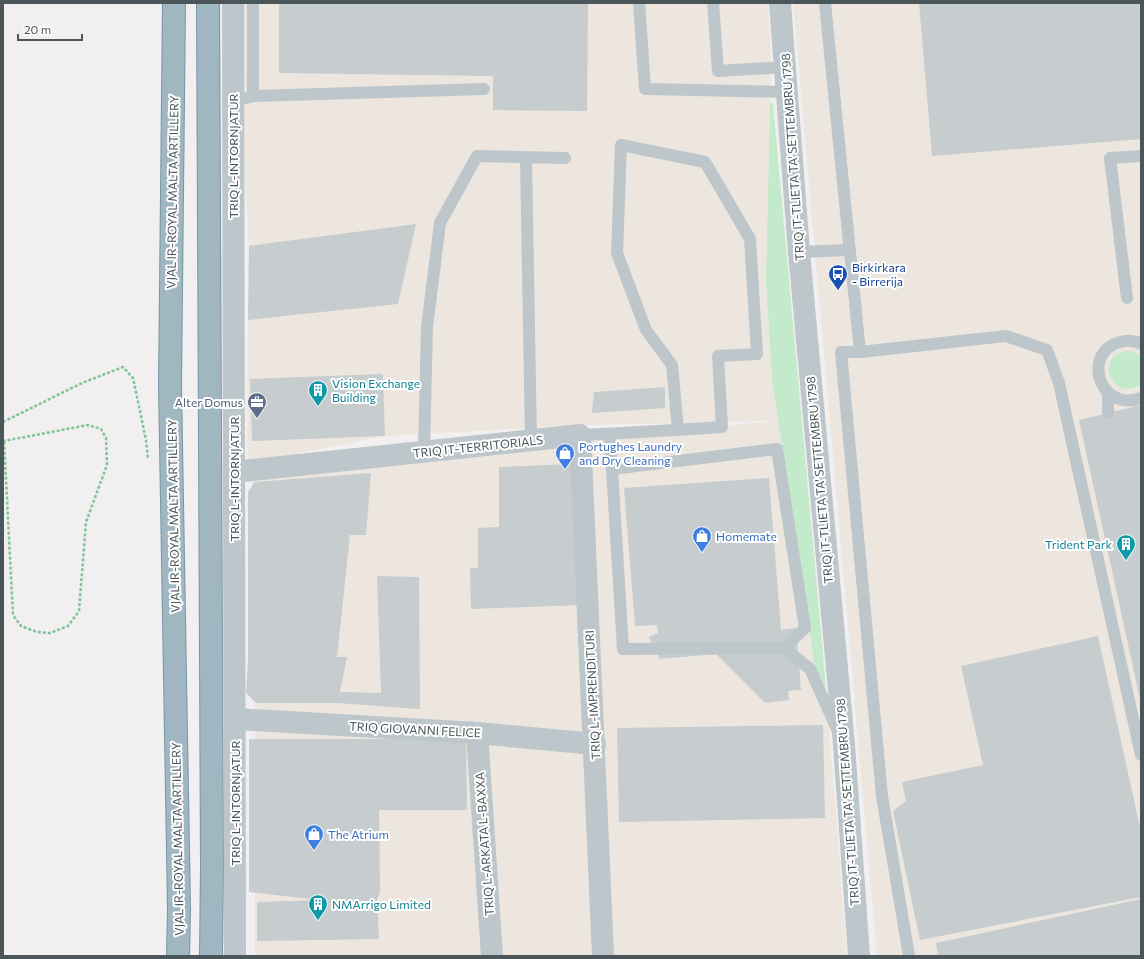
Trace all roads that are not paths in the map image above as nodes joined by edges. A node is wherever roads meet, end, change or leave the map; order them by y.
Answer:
1 (174, 3) edge
2 (208, 3) edge
3 (233, 3) edge
4 (253, 3) edge
5 (639, 3) edge
6 (713, 3) edge
7 (780, 3) edge
8 (825, 3) edge
9 (785, 67) junction
10 (484, 89) dead end
11 (786, 92) junction
12 (253, 96) junction
13 (232, 102) junction
14 (1141, 156) edge
15 (526, 157) junction
16 (565, 158) dead end
17 (850, 250) junction
18 (799, 252) junction
19 (1127, 298) dead end
20 (1141, 344) edge
21 (860, 352) junction
22 (1108, 393) junction
23 (1138, 401) edge
24 (1108, 413) dead end
25 (678, 430) junction
26 (609, 434) junction
27 (580, 435) junction
28 (531, 440) junction
29 (424, 452) junction
30 (612, 469) junction
31 (234, 472) junction
32 (784, 648) junction
33 (235, 719) junction
34 (477, 732) junction
35 (595, 744) junction
36 (844, 745) junction
37 (1141, 755) edge
38 (178, 956) edge
39 (211, 956) edge
40 (235, 956) edge
41 (492, 956) edge
42 (603, 956) edge
43 (859, 956) edge
44 (909, 956) edge

1 - 38 highway, VJAL IR-ROYAL MALTA ARTILLERY
2 - 39 highway
3 - 13 street, TRIQ L-INTORNJATUR
4 - 12 lane
5 - 11 lane
6 - 9 lane
7 - 9 street, TRIQ IT-TLIETA TA' SETTEMBRU 1798
8 - 17 lane
9 - 11 street, TRIQ IT-TLIETA TA' SETTEMBRU 1798
10 - 12 lane
11 - 18 street, TRIQ IT-TLIETA TA' SETTEMBRU 1798
12 - 13 lane
13 - 31 street, TRIQ L-INTORNJATUR
14 - 19 lane
15 - 16 lane
15 - 28 lane
15 - 29 lane
17 - 18 lane
17 - 21 lane
18 - 36 street, TRIQ IT-TLIETA TA' SETTEMBRU 1798
20 - 22 lane
21 - 37 lane
21 - 44 lane
22 - 23 lane
22 - 24 lane
25 - 25 lane, TRIQ IT-TERRITORIALS
25 - 26 lane, TRIQ IT-TERRITORIALS
26 - 27 lane, TRIQ IT-TERRITORIALS
26 - 30 lane
27 - 28 street, TRIQ IT-TERRITORIALS
27 - 35 street, TRIQ L-IMPRENDITURI
28 - 29 street, TRIQ IT-TERRITORIALS
29 - 31 street, TRIQ IT-TERRITORIALS
30 - 32 lane
30 - 32 lane
31 - 33 street, TRIQ L-INTORNJATUR
32 - 36 lane
33 - 34 street, TRIQ GIOVANNI FELICE
33 - 40 street, TRIQ L-INTORNJATUR
34 - 35 street, TRIQ GIOVANNI FELICE
34 - 41 street, TRIQ L-ARKATA L-BAXXA
35 - 42 street, TRIQ L-IMPRENDITURI
36 - 43 street, TRIQ IT-TLIETA TA' SETTEMBRU 1798

